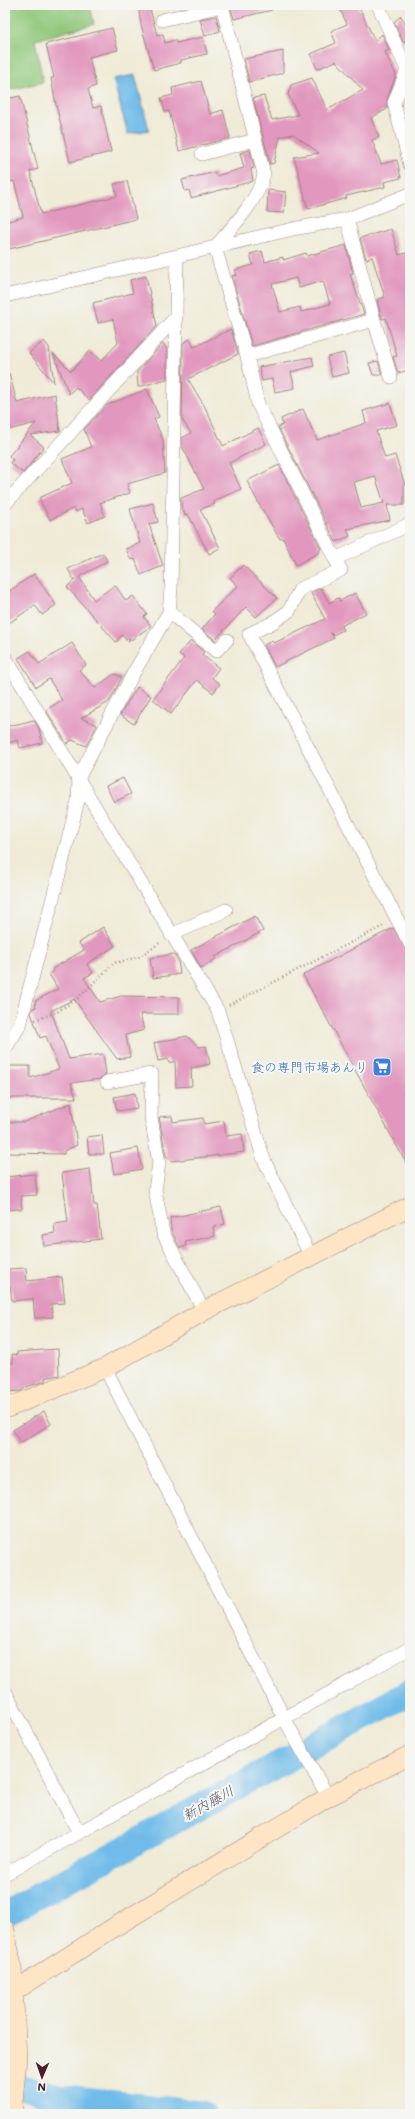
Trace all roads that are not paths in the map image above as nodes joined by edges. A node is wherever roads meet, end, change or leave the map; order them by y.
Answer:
1 (222, 5) edge
2 (378, 5) edge
3 (162, 20) dead end
4 (255, 140) junction
5 (202, 154) dead end
6 (410, 165) edge
7 (410, 194) edge
8 (347, 219) junction
9 (215, 247) junction
10 (177, 256) junction
11 (5, 296) edge
12 (176, 317) junction
13 (374, 320) junction
14 (247, 356) junction
15 (392, 378) dead end
16 (5, 504) edge
17 (410, 524) edge
18 (335, 559) junction
19 (169, 612) junction
20 (227, 640) dead end
21 (5, 657) edge
22 (79, 778) junction
23 (226, 910) dead end
24 (172, 935) junction
25 (410, 944) edge
26 (5, 1049) edge
27 (107, 1082) dead end
28 (410, 1206) edge
29 (311, 1257) junction
30 (204, 1311) junction
31 (105, 1368) junction
32 (5, 1409) edge
33 (410, 1648) edge
34 (5, 1690) edge
35 (284, 1718) junction
36 (410, 1755) edge
37 (328, 1797) junction
38 (79, 1833) junction
39 (5, 1874) edge
40 (5, 1930) edge
41 (9, 1995) edge
42 (10, 2109) edge

1 - 3 street
1 - 4 street
2 - 6 street
4 - 5 street
4 - 9 street
7 - 8 street
8 - 9 street
8 - 13 street
9 - 10 street
9 - 14 street
10 - 11 street
10 - 12 street
12 - 16 street
12 - 19 street
13 - 14 street
13 - 15 street
14 - 18 street
17 - 18 street
18 - 25 street
19 - 20 street
19 - 22 street
21 - 22 street
22 - 24 street
22 - 26 street
23 - 24 street
24 - 29 street
27 - 30 street
28 - 29 street
29 - 30 street
30 - 31 street
31 - 32 street
31 - 35 street
33 - 35 street
34 - 38 street
35 - 37 street
35 - 38 street
36 - 37 street
37 - 41 street
38 - 39 street
40 - 41 street
41 - 42 street

